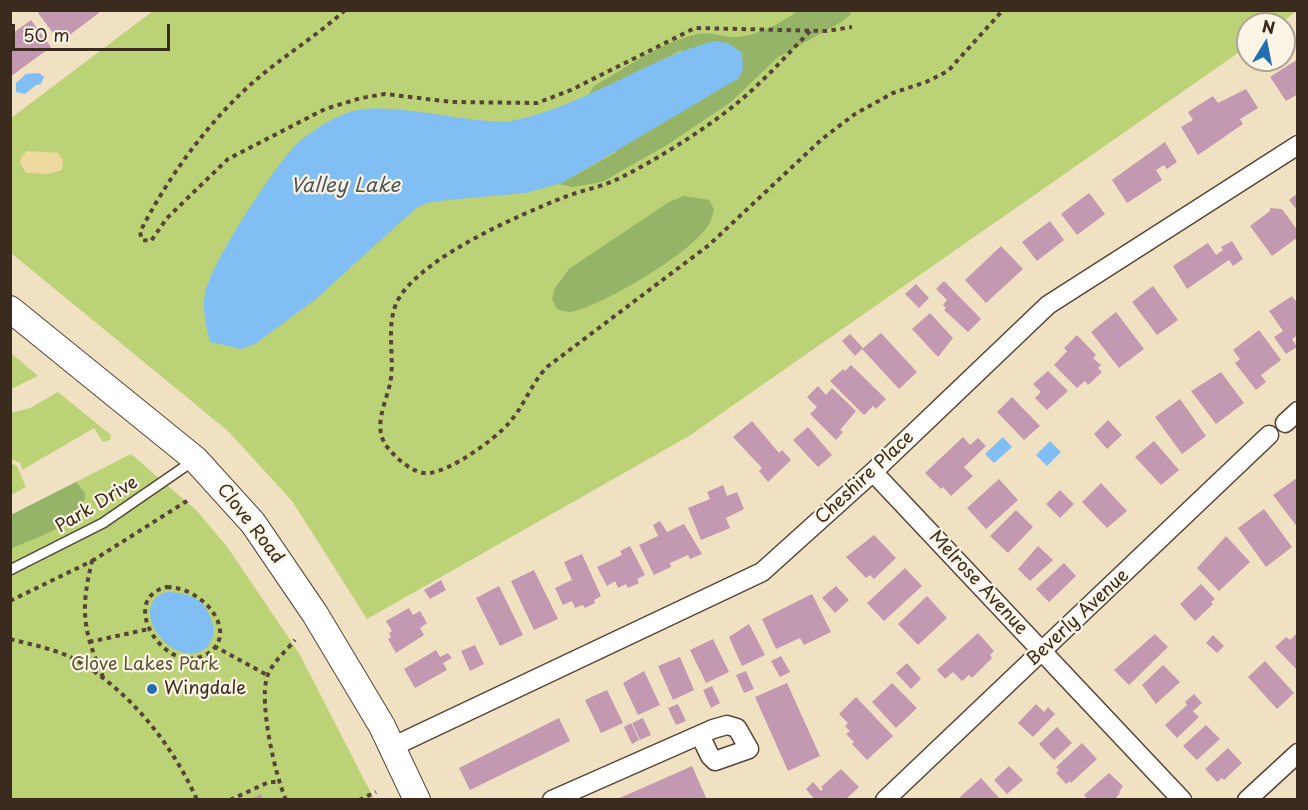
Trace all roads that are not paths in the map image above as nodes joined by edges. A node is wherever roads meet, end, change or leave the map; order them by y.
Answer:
1 (1298, 145) edge
2 (10, 309) edge
3 (1269, 435) dead end
4 (195, 459) junction
5 (873, 472) junction
6 (10, 570) edge
7 (1042, 651) junction
8 (700, 735) dead end
9 (392, 747) junction
10 (1298, 753) edge
11 (417, 800) edge
12 (552, 800) edge
13 (885, 800) edge
14 (1182, 800) edge
15 (1247, 800) edge

1 - 5 street, Cheshire Place
2 - 4 main road, Clove Road
3 - 7 street, Beverly Avenue
4 - 6 lane, Park Drive
4 - 9 main road, Clove Road
5 - 7 street, Melrose Avenue
5 - 9 street, Cheshire Place
7 - 13 street, Beverly Avenue
7 - 14 street, Melrose Avenue
8 - 12 street
9 - 11 main road, Clove Road
10 - 15 street

